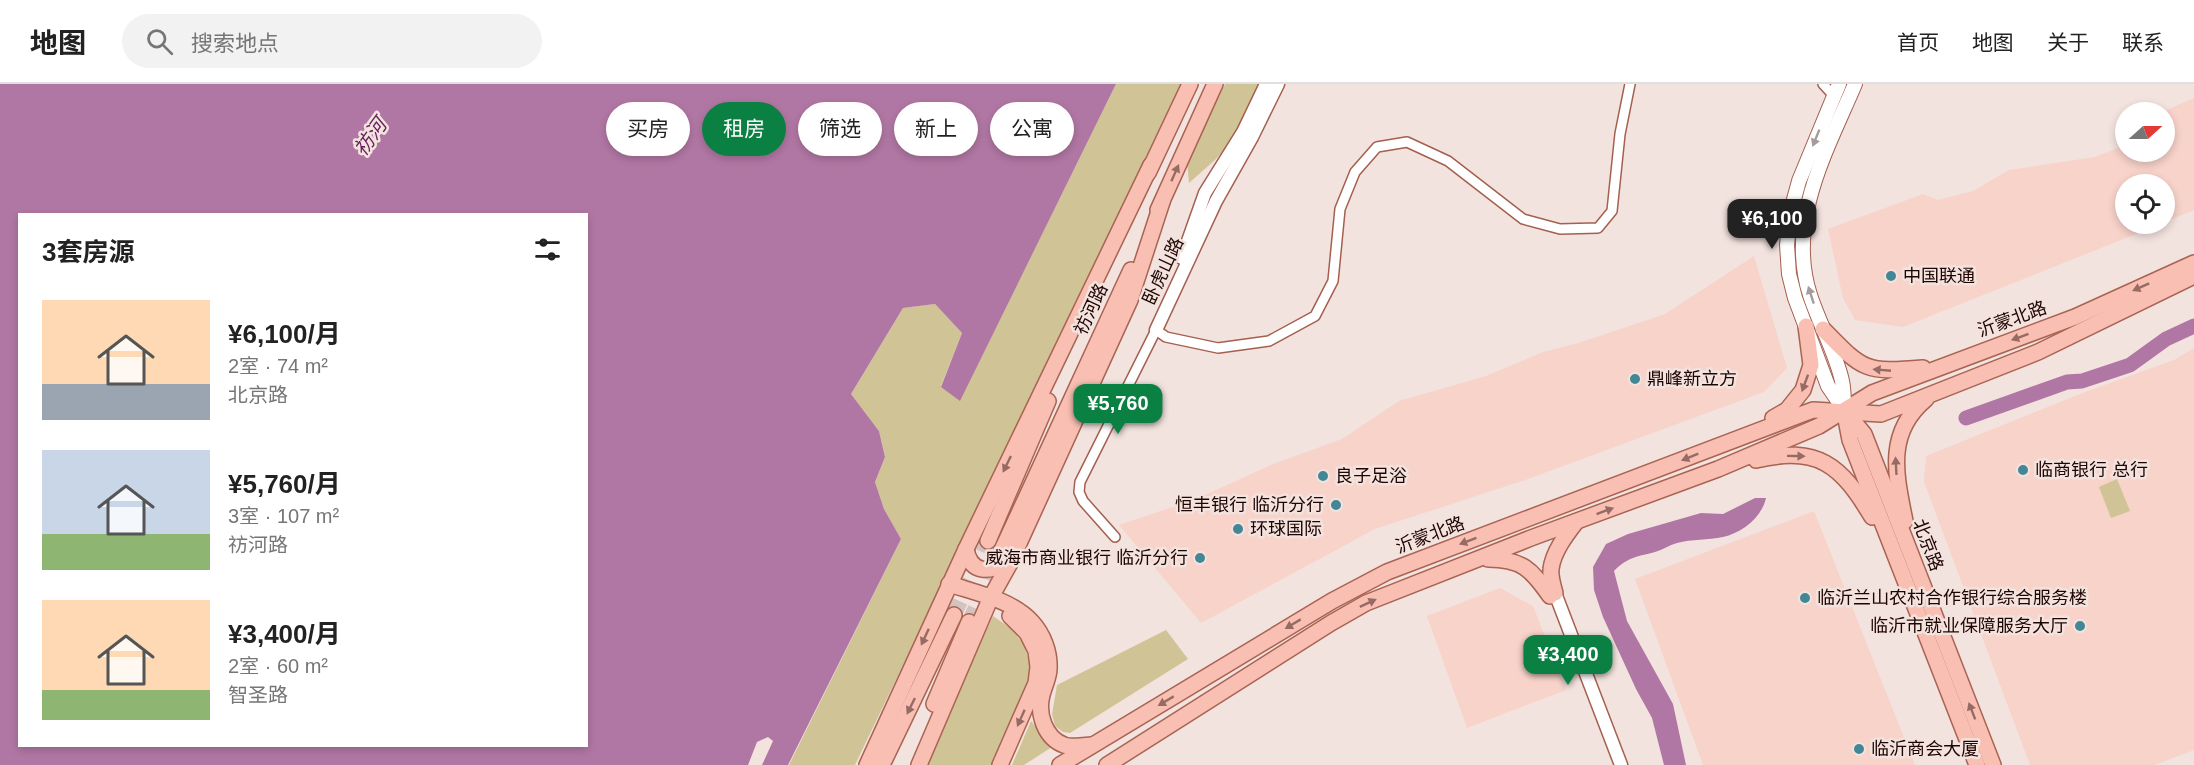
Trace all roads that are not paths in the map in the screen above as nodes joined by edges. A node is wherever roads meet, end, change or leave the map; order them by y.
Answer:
1 (1190, 84) edge
2 (1215, 84) edge
3 (1266, 84) edge
4 (1278, 84) edge
5 (1630, 84) edge
6 (1823, 84) edge
7 (1855, 84) edge
8 (1836, 90) edge
9 (1151, 165) junction
10 (2194, 263) edge
11 (2194, 276) edge
12 (1806, 326) junction
13 (1823, 329) junction
14 (1156, 330) junction
15 (1941, 366) junction
16 (1939, 391) junction
17 (1845, 411) junction
18 (1721, 444) junction
19 (1718, 469) junction
20 (1577, 521) junction
21 (1115, 537) dead end
22 (988, 541) tunnel mouth
23 (966, 549) junction
24 (1006, 556) junction
25 (1896, 557) junction
26 (1479, 559) junction
27 (1915, 565) junction
28 (950, 584) junction
29 (1552, 595) junction
30 (990, 602) junction
31 (954, 615) tunnel mouth
32 (969, 622) tunnel mouth
33 (1093, 744) junction
34 (867, 765) edge
35 (882, 765) edge
36 (909, 765) edge
37 (921, 765) edge
38 (1000, 765) edge
39 (1060, 765) edge
40 (1107, 765) edge
41 (1615, 765) edge
42 (1621, 765) edge
43 (1977, 765) edge
44 (1993, 765) edge

1 - 9 main road, 祊河路
24 -> 2 main road
3 - 14 street, 卧虎山路
4 - 14 street, 卧虎山路
5 - 14 street
6 - 8 street
13 -> 7 main road, 北京路
8 -> 12 main road, 北京路
9 - 22 main road, 祊河路
9 -> 23 main road
10 -> 15 main road, 沂蒙北路
11 - 16 main road, 沂蒙北路
12 - 17 main road, 北京路
12 -> 18 main road
15 -> 13 main road
13 - 17 main road, 北京路
14 - 21 street
15 - 17 main road, 沂蒙北路
16 - 17 main road, 沂蒙北路
27 -> 16 main road
17 - 18 main road, 沂蒙北路
17 - 19 main road, 沂蒙北路
17 - 25 main road, 北京路
17 - 27 main road, 北京路
18 -> 33 main road, 沂蒙北路
20 -> 19 main road, 沂蒙北路
19 -> 25 main road
20 - 26 main road, 沂蒙北路
20 - 29 main road
23 - 24 main road
23 - 28 main road
24 - 30 main road
25 - 43 main road, 北京路
26 - 29 main road
40 -> 26 main road, 沂蒙北路
44 -> 27 main road, 北京路
28 - 30 main road
28 -> 34 main road
29 - 41 street
29 - 42 street
30 - 33 main road
30 - 37 main road
30 -> 38 main road
31 -> 35 main road
32 - 36 main road
33 - 39 main road, 沂蒙北路

